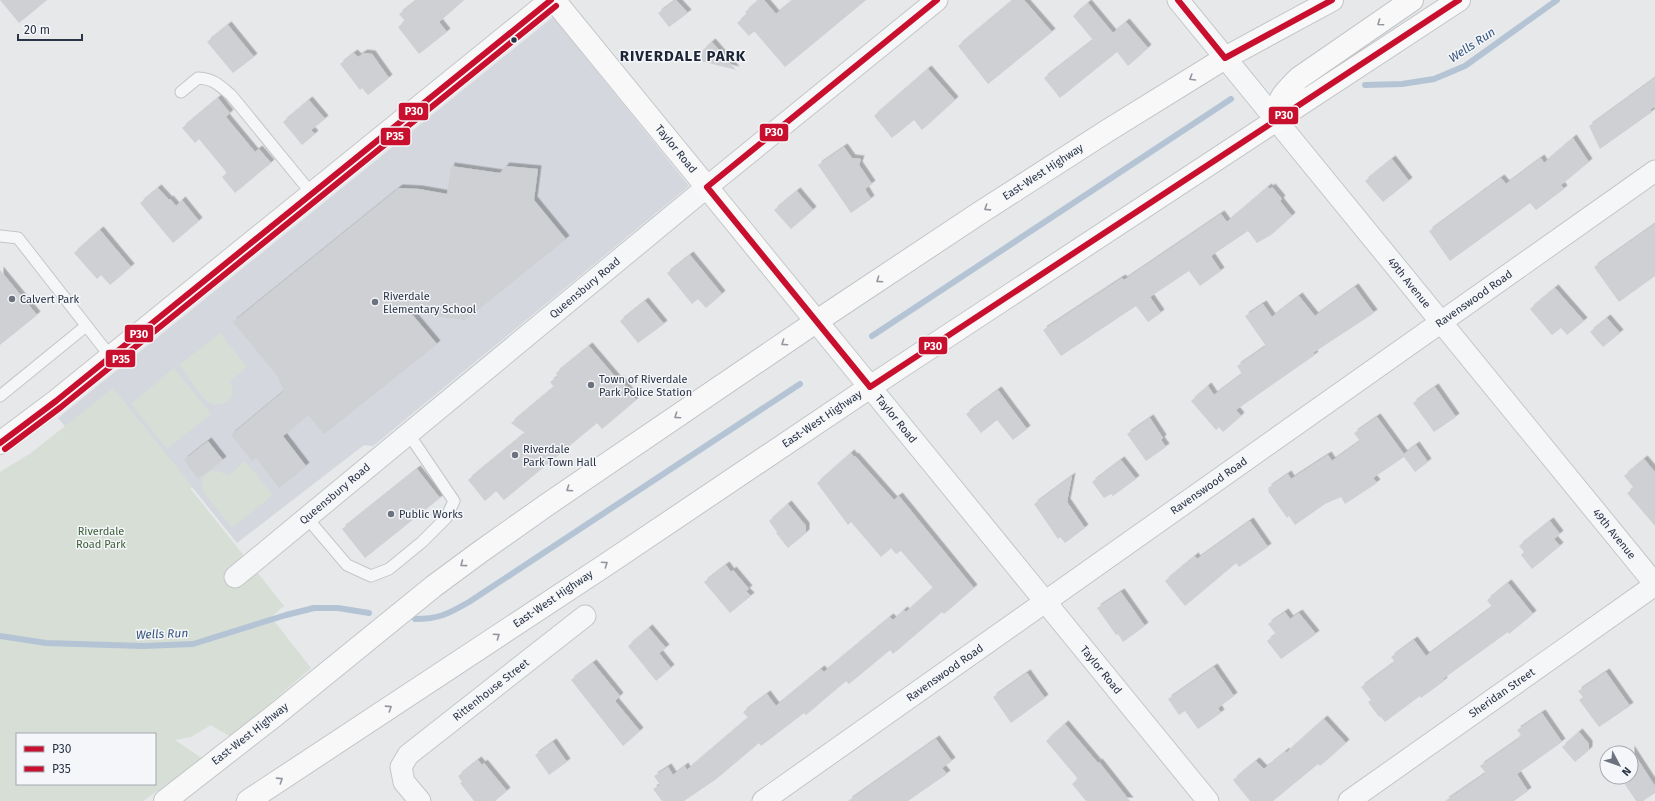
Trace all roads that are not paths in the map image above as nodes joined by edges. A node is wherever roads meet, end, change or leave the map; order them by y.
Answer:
1 (552, 0) edge
2 (937, 0) edge
3 (1178, 0) edge
4 (1313, 0) edge
5 (1332, 0) edge
6 (1412, 0) edge
7 (1459, 0) edge
8 (1286, 26) junction
9 (1225, 58) junction
10 (181, 92) dead end
11 (1277, 121) junction
12 (1655, 171) edge
13 (707, 187) junction
14 (312, 194) junction
15 (0, 236) edge
16 (817, 321) junction
17 (1441, 322) junction
18 (86, 326) junction
19 (110, 356) junction
20 (870, 387) junction
21 (0, 396) edge
22 (408, 433) junction
23 (0, 443) edge
24 (307, 518) junction
25 (235, 577) dead end
26 (1655, 584) edge
27 (1045, 602) junction
28 (585, 616) dead end
29 (164, 801) edge
30 (248, 801) edge
31 (420, 801) edge
32 (763, 801) edge
33 (1208, 801) edge
34 (1349, 801) edge

1 - 13 main road, Taylor Road
1 - 14 main road
2 - 13 street, Queensbury Road
3 - 9 street, 49th Avenue
4 - 8 street
5 - 8 main road, East-West Highway
6 -> 11 main road
7 - 11 main road, East-West Highway
8 - 9 main road, East-West Highway
9 - 11 street, 49th Avenue
9 -> 16 main road, East-West Highway
10 - 14 lane
11 - 17 street, 49th Avenue
11 - 20 main road, East-West Highway
12 - 17 street, Ravenswood Road
13 - 16 main road, Taylor Road
13 - 22 street, Queensbury Road
14 - 19 main road
15 - 18 lane
16 - 20 main road, Taylor Road
16 -> 29 main road, East-West Highway
17 - 26 street, 49th Avenue
17 - 27 street, Ravenswood Road
18 - 19 lane
18 - 21 lane
19 - 23 main road
20 - 27 street, Taylor Road
30 -> 20 main road, East-West Highway
22 - 24 street, Queensbury Road
22 - 24 lane
24 - 25 street, Queensbury Road
26 - 34 street, Sheridan Street
27 - 32 street, Ravenswood Road
27 - 33 street, Taylor Road
28 - 31 street, Rittenhouse Street

